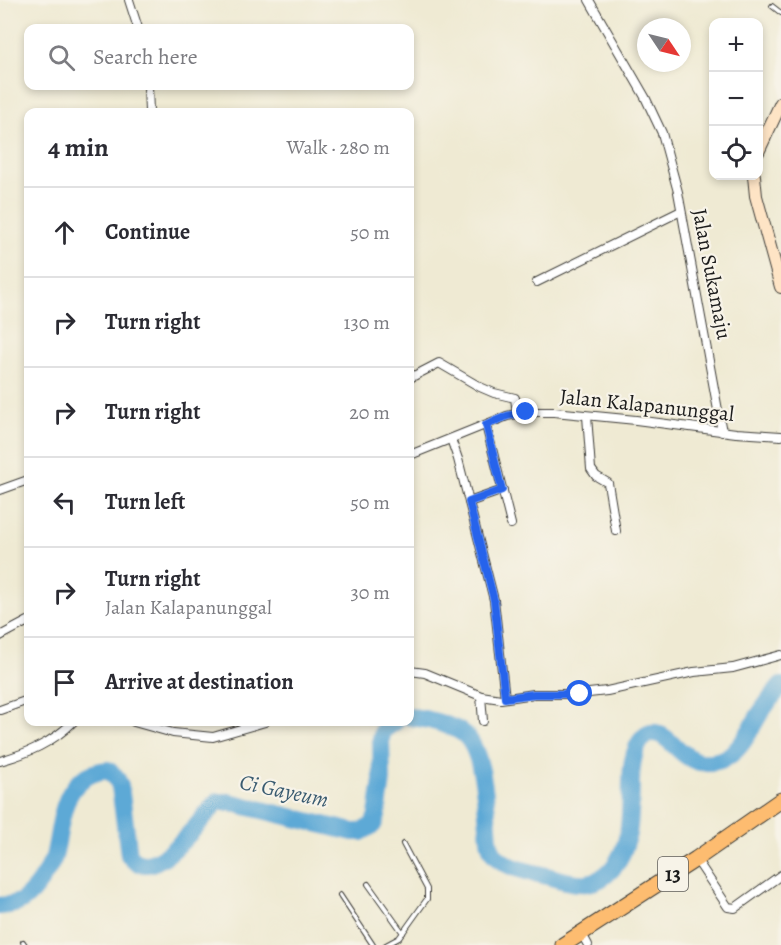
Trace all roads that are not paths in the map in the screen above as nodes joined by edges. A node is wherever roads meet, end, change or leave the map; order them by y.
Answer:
1 (129, 0) edge
2 (589, 0) edge
3 (772, 6) dead end
4 (781, 13) edge
5 (137, 24) edge
6 (148, 90) edge
7 (781, 103) edge
8 (149, 108) edge
9 (763, 143) edge
10 (754, 180) edge
11 (681, 210) junction
12 (537, 282) dead end
13 (781, 287) edge
14 (414, 376) edge
15 (517, 413) junction
16 (587, 416) junction
17 (486, 425) junction
18 (722, 432) junction
19 (781, 436) edge
20 (451, 439) junction
21 (414, 453) edge
22 (24, 481) edge
23 (0, 490) edge
24 (502, 490) junction
25 (469, 502) junction
26 (511, 524) dead end
27 (616, 531) dead end
28 (24, 623) edge
29 (0, 636) edge
30 (781, 655) edge
31 (414, 672) edge
32 (481, 696) junction
33 (505, 698) junction
34 (24, 701) edge
35 (0, 710) edge
36 (483, 721) dead end
37 (68, 726) edge
38 (148, 726) edge
39 (252, 726) edge
40 (0, 761) edge
41 (781, 800) edge
42 (403, 844) dead end
43 (696, 859) junction
44 (781, 875) edge
45 (368, 884) dead end
46 (340, 895) dead end
47 (403, 933) junction
48 (585, 939) edge
49 (373, 945) edge
50 (386, 945) edge
51 (563, 945) edge

1 - 5 street
2 - 11 street, Jalan Sukamaju
3 - 4 lane
6 - 8 street
7 - 9 main road
10 - 13 main road
11 - 12 street
11 - 18 street, Jalan Sukamaju
14 - 15 street
15 - 16 street, Jalan Kalapanunggal
15 - 17 street, Jalan Kalapanunggal
16 - 18 street, Jalan Kalapanunggal
16 - 27 street
17 - 20 street, Jalan Kalapanunggal
17 - 24 street
18 - 19 street, Jalan Kalapanunggal
20 - 21 street, Jalan Kalapanunggal
20 - 25 street
22 - 23 street
24 - 25 street
24 - 26 street
25 - 33 street
28 - 29 street
30 - 33 street
31 - 32 street
32 - 33 street
32 - 36 street
34 - 35 street
37 - 40 street
38 - 39 street
41 - 43 highway, 13
42 - 47 lane
43 - 44 street
43 - 48 highway, 13
45 - 47 lane
46 - 49 lane
47 - 50 lane
48 - 51 highway, 13

